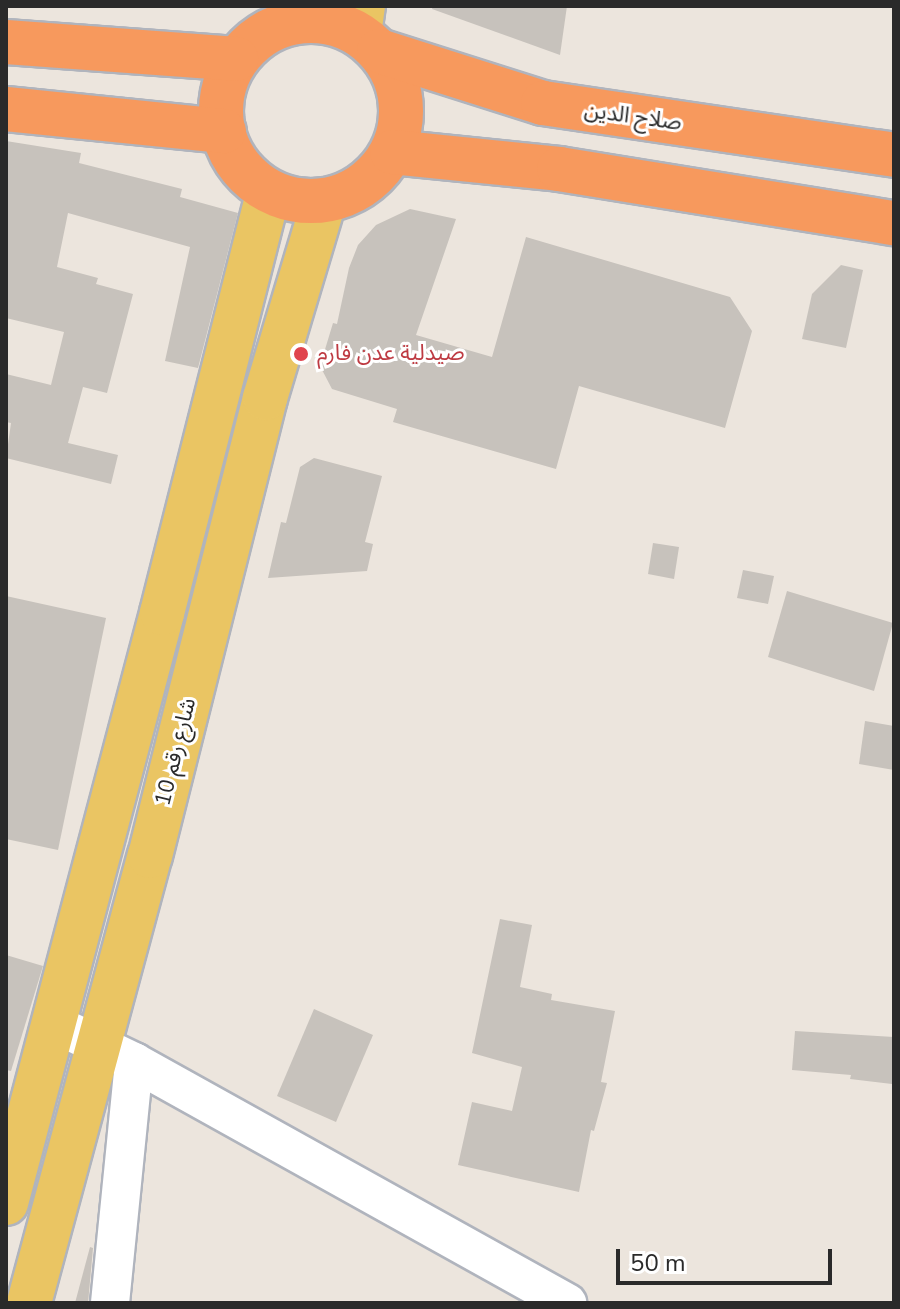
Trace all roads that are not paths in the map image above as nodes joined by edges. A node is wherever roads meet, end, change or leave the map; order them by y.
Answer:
1 (318, 13) edge
2 (6, 19) edge
3 (367, 30) edge
4 (6, 42) edge
5 (65, 47) junction
6 (236, 59) junction
7 (6, 109) edge
8 (224, 131) junction
9 (392, 152) junction
10 (894, 155) edge
11 (269, 191) junction
12 (324, 201) junction
13 (894, 223) edge
14 (55, 1024) junction
15 (117, 1053) junction
16 (6, 1203) edge
17 (29, 1303) edge
18 (110, 1303) edge
19 (567, 1303) edge

1 - 3 highway
1 - 6 highway
2 - 5 street
3 - 9 highway
3 - 10 highway, صلاح الدين
4 - 5 highway
5 - 6 highway
6 - 8 highway
7 - 8 highway
8 - 11 highway
9 - 12 highway
9 - 13 highway
11 - 12 highway
11 - 14 main road
12 - 15 main road, شارع رقم 10
14 - 15 street
14 - 16 main road
15 - 17 main road, شارع رقم 10
15 - 18 street
15 - 19 street

